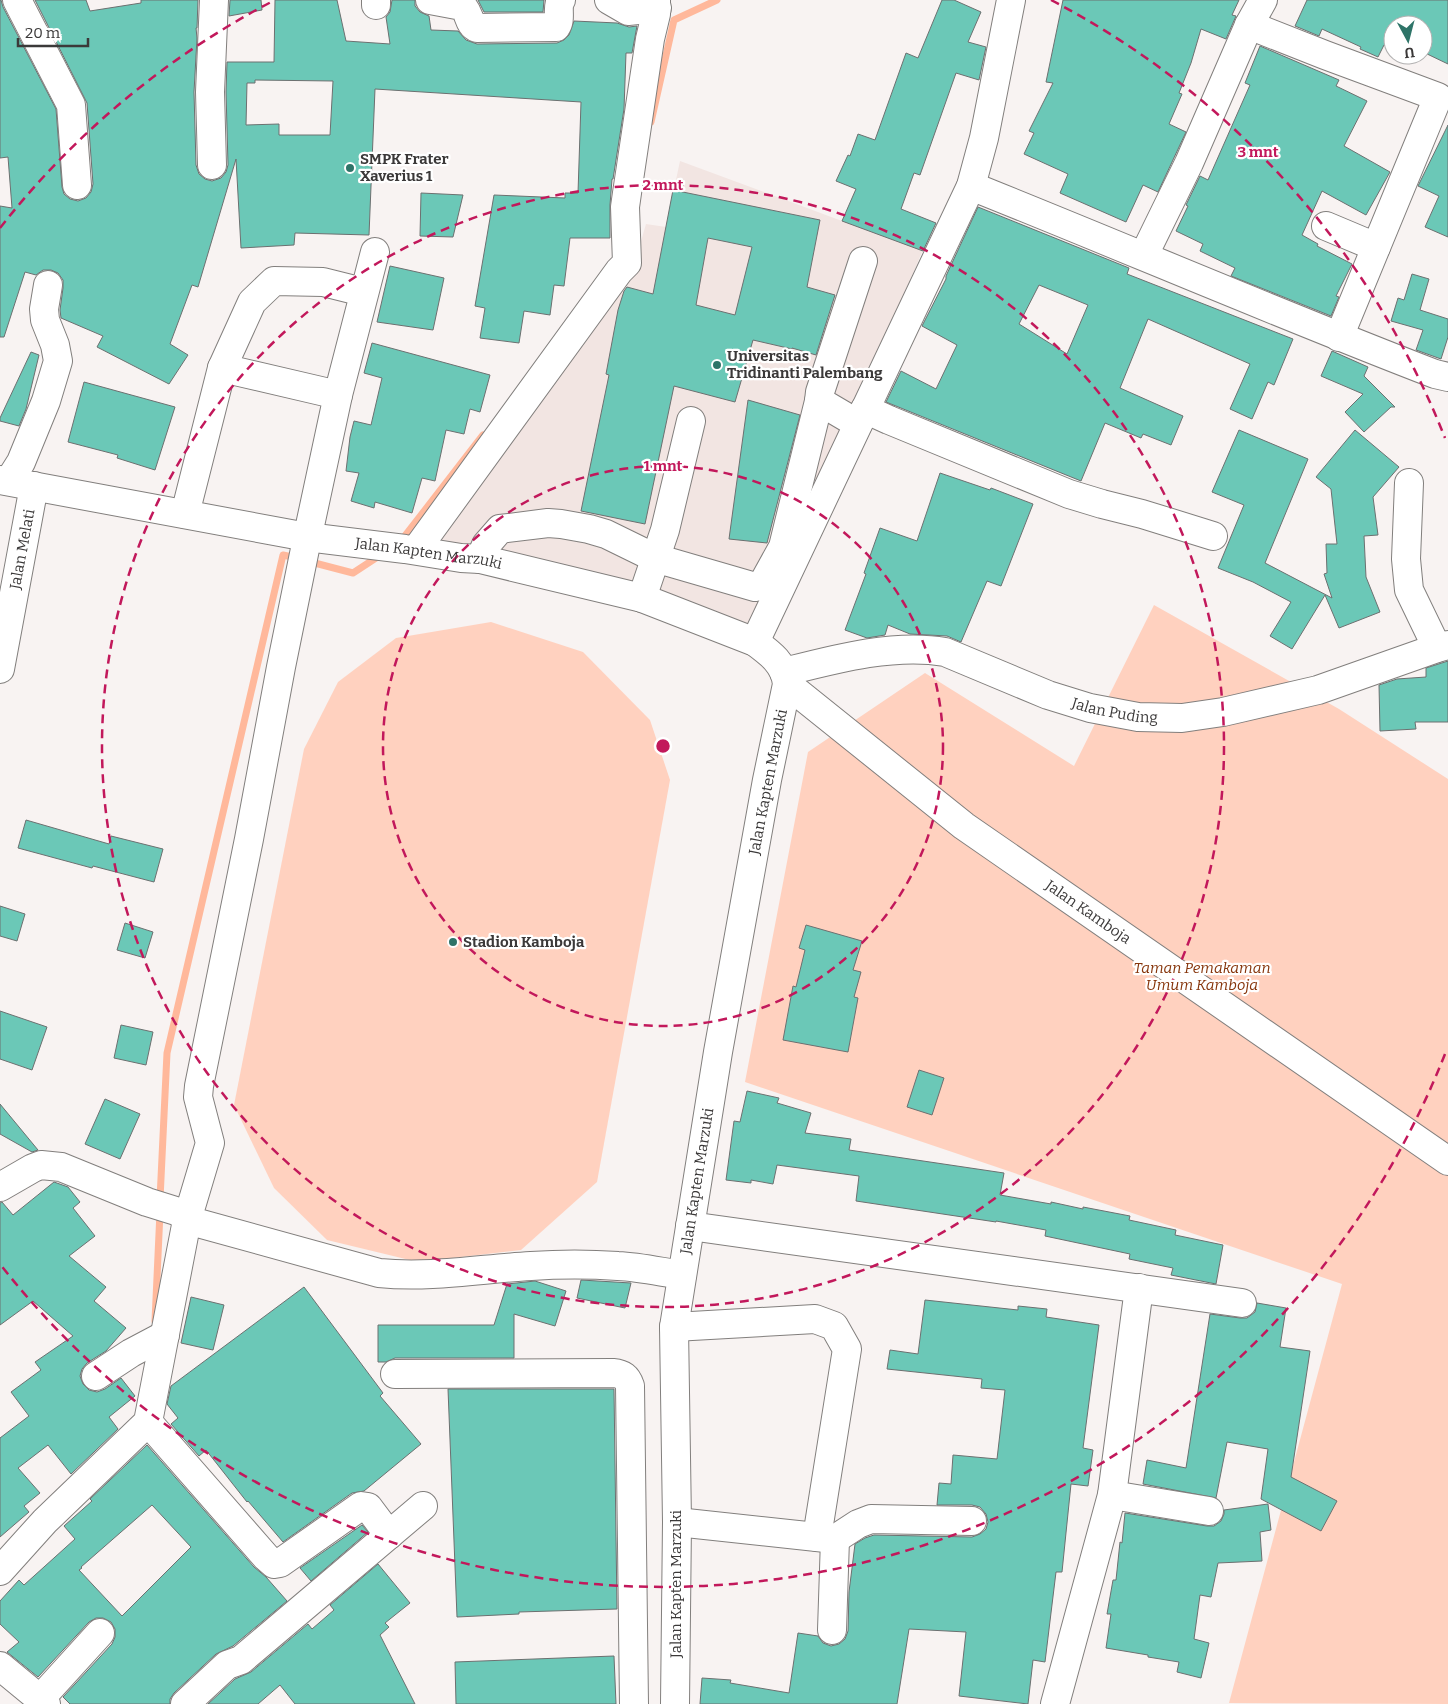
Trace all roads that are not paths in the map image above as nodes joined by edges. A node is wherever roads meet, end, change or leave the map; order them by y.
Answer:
1 (17, 0) edge
2 (214, 0) edge
3 (430, 0) edge
4 (561, 0) edge
5 (608, 0) edge
6 (1011, 0) edge
7 (1263, 0) edge
8 (656, 4) edge
9 (1249, 24) junction
10 (1443, 91) edge
11 (212, 165) dead end
12 (77, 185) dead end
13 (971, 186) junction
14 (1326, 226) dead end
15 (1376, 247) junction
16 (375, 252) dead end
17 (1144, 255) junction
18 (863, 261) dead end
19 (48, 285) dead end
20 (363, 292) junction
21 (1339, 337) junction
22 (222, 368) junction
23 (1444, 370) edge
24 (338, 395) junction
25 (819, 401) junction
26 (862, 417) junction
27 (691, 420) dead end
28 (14, 482) edge
29 (1408, 483) dead end
30 (185, 514) junction
31 (1213, 536) dead end
32 (401, 548) junction
33 (305, 550) junction
34 (655, 558) junction
35 (480, 559) junction
36 (642, 598) junction
37 (756, 642) junction
38 (1442, 647) edge
39 (1, 658) edge
40 (786, 678) junction
41 (1448, 1161) edge
42 (0, 1187) edge
43 (183, 1216) junction
44 (690, 1226) junction
45 (682, 1275) junction
46 (1139, 1288) junction
47 (1242, 1303) dead end
48 (674, 1327) junction
49 (165, 1335) junction
50 (395, 1374) dead end
51 (96, 1376) dead end
52 (148, 1422) junction
53 (1112, 1494) junction
54 (423, 1506) dead end
55 (1209, 1511) dead end
56 (972, 1521) dead end
57 (677, 1522) junction
58 (389, 1535) junction
59 (826, 1538) junction
60 (0, 1571) edge
61 (832, 1630) dead end
62 (100, 1633) dead end
63 (633, 1636) junction
64 (676, 1636) junction
65 (0, 1666) edge
66 (43, 1701) edge
67 (185, 1704) edge
68 (634, 1704) edge
69 (676, 1704) edge
70 (1055, 1704) edge

1 - 12 street
2 - 11 street
3 - 4 street
5 - 8 street
6 - 13 street
7 - 9 street
8 - 32 street
9 - 10 street
9 - 17 street
10 - 15 street
13 - 17 street
13 - 26 street
14 - 15 street
15 - 21 street
16 - 20 street
17 - 21 street
18 - 25 street
19 - 28 street
20 - 22 street
20 - 24 street
21 - 23 street
22 - 24 street
22 - 30 street
24 - 33 street
25 - 26 street
25 - 34 street
26 - 31 street
26 - 37 street
27 - 34 street
28 - 30 street, Jalan Kapten Marzuki
28 - 39 street, Jalan Melati
29 - 38 street
30 - 33 street, Jalan Kapten Marzuki
32 - 33 street, Jalan Kapten Marzuki
32 - 35 street, Jalan Kapten Marzuki
33 - 43 street
34 - 35 street
34 - 36 street
35 - 36 street, Jalan Kapten Marzuki
36 - 37 street, Jalan Kapten Marzuki
37 - 40 street, Jalan Kapten Marzuki
38 - 40 street, Jalan Puding
40 - 41 street, Jalan Kamboja
40 - 44 street, Jalan Kapten Marzuki
42 - 43 street
43 - 45 street
43 - 49 street
44 - 45 street, Jalan Kapten Marzuki
44 - 46 street
45 - 48 street, Jalan Kapten Marzuki
46 - 47 street
46 - 53 street
48 - 57 street, Jalan Kapten Marzuki
48 - 59 street
49 - 51 street
49 - 52 street
50 - 63 street
52 - 58 street
52 - 60 street
53 - 55 street
53 - 70 street
54 - 58 street
56 - 59 street
57 - 59 street
57 - 64 street, Jalan Kapten Marzuki
58 - 67 street
59 - 61 street
62 - 66 street
63 - 64 street
63 - 68 street
64 - 69 street, Jalan Kapten Marzuki
65 - 66 street

